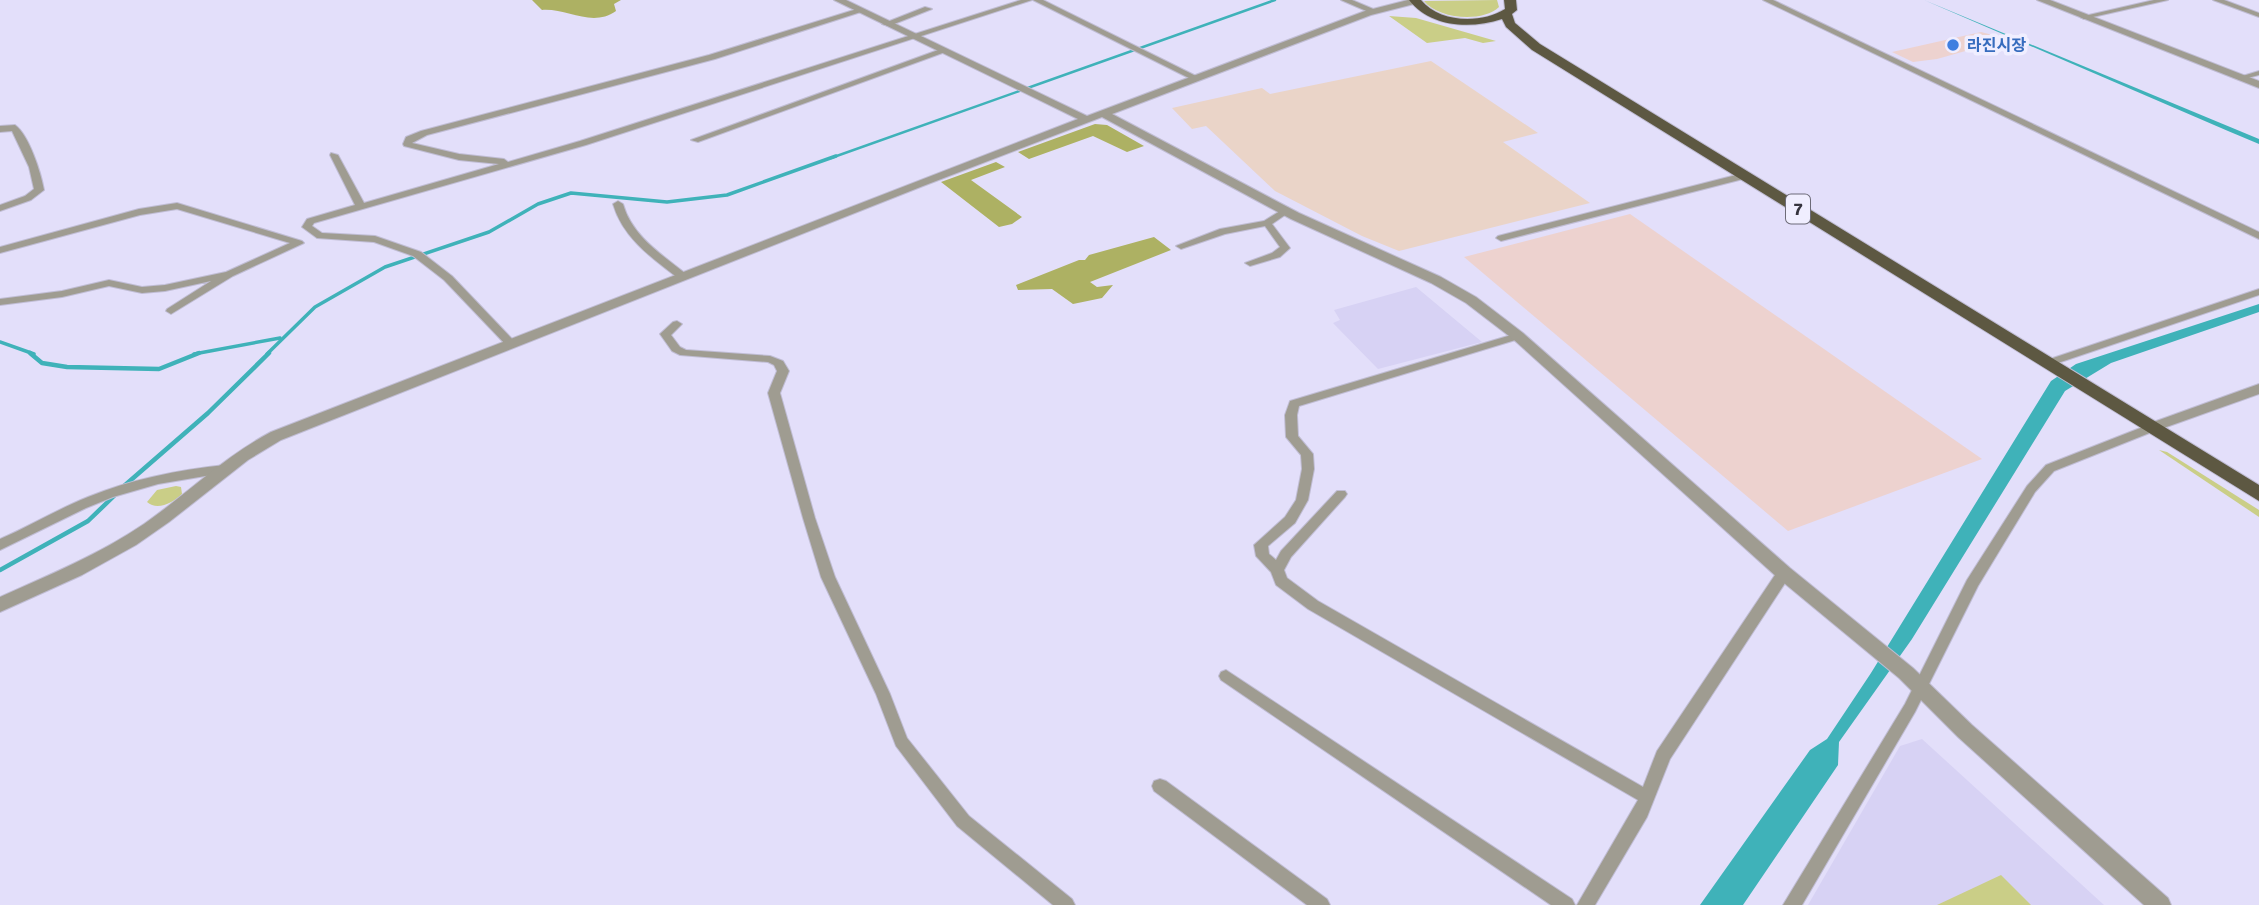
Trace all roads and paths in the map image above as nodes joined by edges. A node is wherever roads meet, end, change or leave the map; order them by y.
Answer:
1 (1028, 0) edge
2 (1037, 0) edge
3 (1345, 0) edge
4 (1510, 0) edge
5 (1767, 0) edge
6 (2042, 0) edge
7 (2164, 0) edge
8 (2217, 0) edge
9 (842, 1) edge
10 (1415, 1) edge
11 (928, 9) dead end
12 (860, 11) junction
13 (1374, 11) junction
14 (1506, 14) junction
15 (2259, 15) edge
16 (2084, 17) junction
17 (1450, 19) junction
18 (886, 23) junction
19 (915, 38) junction
20 (1536, 47) junction
21 (944, 51) junction
22 (2259, 73) edge
23 (1196, 78) junction
24 (2240, 78) junction
25 (2259, 85) edge
26 (1104, 114) junction
27 (1088, 120) junction
28 (0, 129) edge
29 (695, 140) dead end
30 (334, 155) dead end
31 (515, 162) junction
32 (1744, 176) junction
33 (618, 204) dead end
34 (360, 205) junction
35 (0, 208) edge
36 (1285, 211) junction
37 (1266, 223) junction
38 (320, 236) junction
39 (2259, 236) edge
40 (1501, 238) dead end
41 (299, 243) junction
42 (1181, 246) dead end
43 (0, 250) edge
44 (1250, 263) dead end
45 (229, 274) junction
46 (682, 276) junction
47 (2259, 292) edge
48 (0, 302) edge
49 (171, 311) dead end
50 (677, 324) dead end
51 (1518, 336) junction
52 (511, 344) junction
53 (2054, 366) junction
54 (2259, 389) edge
55 (2153, 427) junction
56 (225, 469) junction
57 (1341, 494) dead end
58 (2259, 494) edge
59 (0, 545) edge
60 (1277, 570) junction
61 (1784, 573) junction
62 (0, 605) edge
63 (1880, 652) joint
64 (1226, 676) dead end
65 (1913, 680) junction
66 (1160, 786) dead end
67 (1647, 797) junction
68 (1066, 905) edge
69 (1321, 905) edge
70 (1566, 905) edge
71 (1586, 905) edge
72 (1792, 905) edge
73 (2160, 905) edge

1 - 19 street
2 - 23 street
3 - 13 street
4 - 14 highway
5 - 39 street
6 - 16 street
7 - 16 street
8 - 15 street
9 - 12 street
10 - 13 street
10 - 17 highway, 7
11 - 18 street
12 - 18 street
12 - 31 street
13 - 23 street
14 - 17 highway, 7
14 - 20 highway, 7
16 - 24 street
17 - 20 highway, 7
18 - 19 street
19 - 21 street
19 - 31 street
20 - 32 highway, 7
21 - 27 street
21 - 29 street
22 - 24 street
23 - 26 street
24 - 25 street
26 - 27 street
26 - 36 street
27 - 46 street
28 - 35 street
30 - 34 street
31 - 34 street
32 - 40 street
32 - 53 highway, 7
33 - 46 street
34 - 38 street
36 - 37 street
36 - 51 street
37 - 42 street
37 - 44 street
38 - 41 street
38 - 52 street
41 - 43 street
41 - 45 street
45 - 48 street
45 - 49 street
46 - 52 street
47 - 53 street
50 - 68 street
51 - 60 street
51 - 61 street
52 - 56 street
53 - 55 highway, 7
54 - 55 street
55 - 58 highway, 7
55 - 65 street
56 - 59 street
56 - 62 street
57 - 60 street
60 - 67 street
61 - 63 street
61 - 67 street
63 - 65 street
64 - 70 street
65 - 72 street
65 - 73 street
66 - 69 street
67 - 71 street

